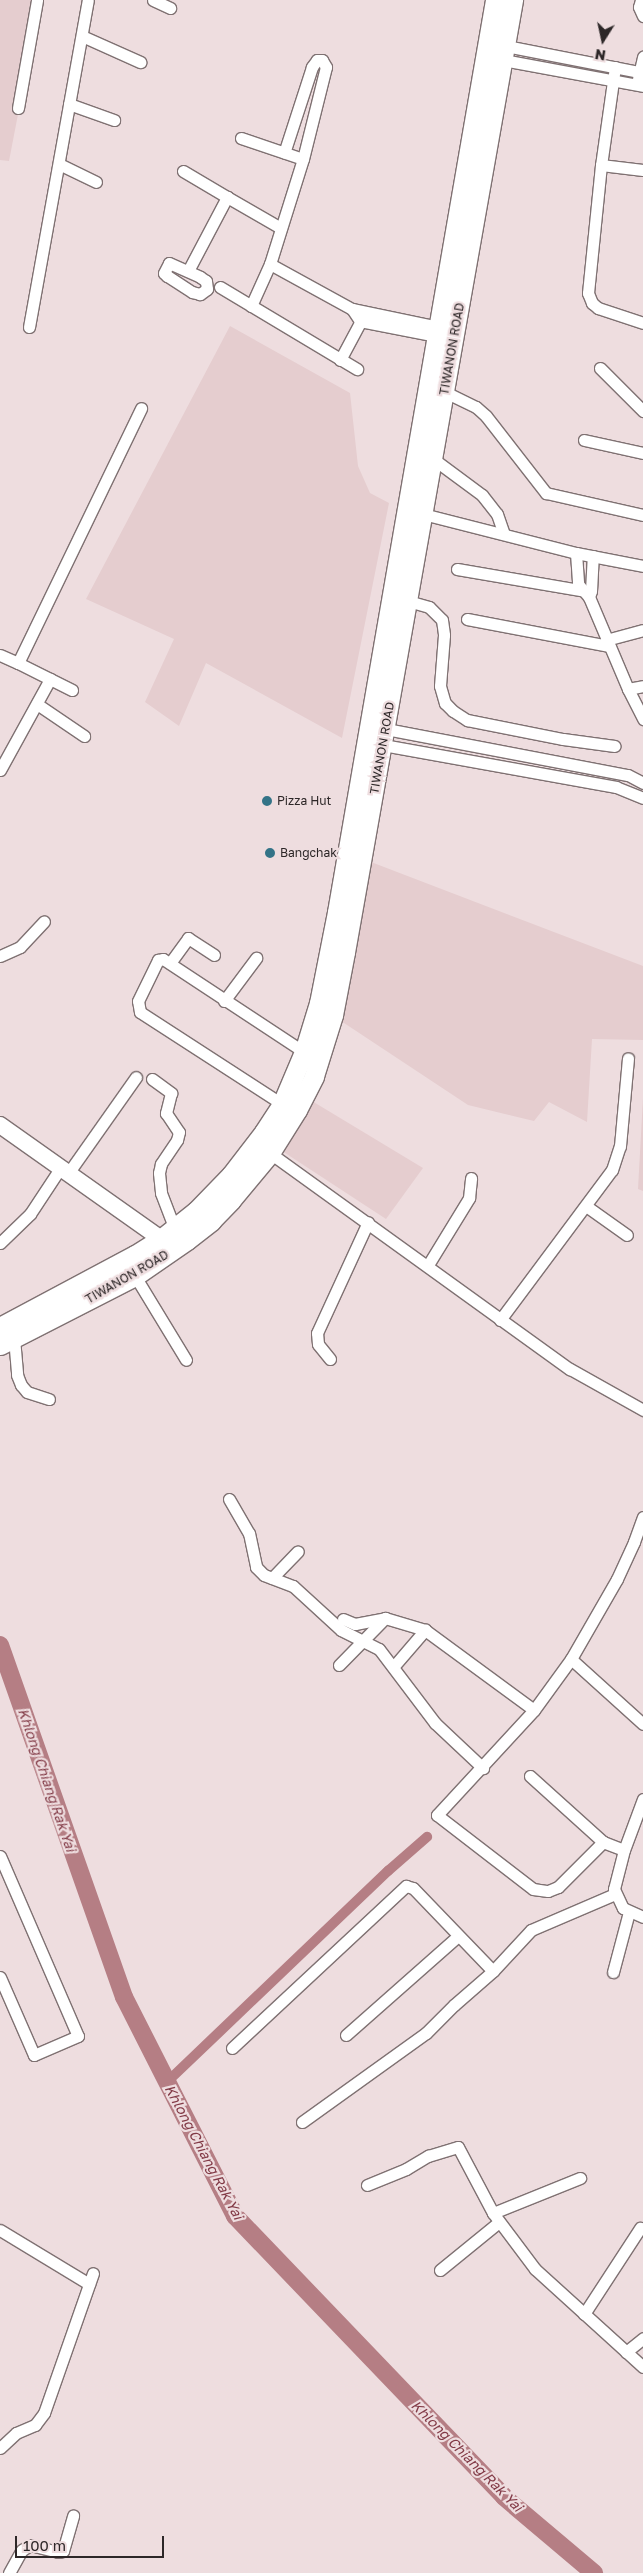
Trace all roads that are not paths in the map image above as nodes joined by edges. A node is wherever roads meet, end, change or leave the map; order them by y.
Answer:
1 (37, 0) edge
2 (88, 0) edge
3 (153, 0) edge
4 (495, 0) edge
5 (513, 0) edge
6 (641, 0) edge
7 (170, 8) dead end
8 (643, 16) edge
9 (82, 36) junction
10 (504, 53) junction
11 (643, 58) edge
12 (140, 62) dead end
13 (615, 68) junction
14 (641, 73) edge
15 (613, 80) junction
16 (640, 86) edge
17 (69, 104) junction
18 (18, 108) dead end
19 (114, 120) dead end
20 (241, 138) dead end
21 (284, 153) junction
22 (303, 159) junction
23 (59, 164) junction
24 (601, 165) junction
25 (643, 170) edge
26 (183, 171) dead end
27 (96, 182) dead end
28 (227, 197) junction
29 (282, 228) junction
30 (270, 264) junction
31 (188, 270) dead end
32 (220, 287) dead end
33 (452, 301) junction
34 (251, 306) junction
35 (363, 316) junction
36 (643, 323) edge
37 (29, 327) dead end
38 (443, 334) junction
39 (340, 360) junction
40 (600, 368) dead end
41 (357, 369) dead end
42 (445, 392) junction
43 (141, 408) dead end
44 (643, 411) edge
45 (584, 440) dead end
46 (643, 453) edge
47 (432, 458) junction
48 (423, 514) junction
49 (643, 515) edge
50 (504, 534) junction
51 (576, 553) junction
52 (593, 556) junction
53 (643, 566) edge
54 (457, 568) dead end
55 (587, 593) junction
56 (408, 602) junction
57 (467, 619) dead end
58 (643, 630) edge
59 (608, 643) junction
60 (0, 655) edge
61 (18, 664) junction
62 (50, 678) junction
63 (643, 686) edge
64 (628, 689) junction
65 (72, 690) dead end
66 (36, 704) junction
67 (643, 719) edge
68 (84, 736) dead end
69 (384, 737) junction
70 (615, 746) dead end
71 (0, 770) edge
72 (643, 783) edge
73 (643, 798) edge
74 (44, 921) dead end
75 (214, 955) dead end
76 (0, 956) edge
77 (256, 958) dead end
78 (170, 963) junction
79 (224, 1001) junction
80 (304, 1052) junction
81 (628, 1058) dead end
82 (136, 1077) dead end
83 (152, 1079) dead end
84 (282, 1104) junction
85 (0, 1125) edge
86 (270, 1152) junction
87 (65, 1169) junction
88 (471, 1178) dead end
89 (586, 1206) junction
90 (368, 1222) junction
91 (168, 1234) junction
92 (627, 1236) dead end
93 (0, 1243) edge
94 (428, 1265) junction
95 (135, 1276) junction
96 (500, 1320) junction
97 (6, 1338) edge
98 (330, 1359) dead end
99 (186, 1360) dead end
100 (49, 1398) dead end
101 (643, 1410) edge
102 (229, 1499) dead end
103 (643, 1517) edge
104 (298, 1551) dead end
105 (272, 1578) junction
106 (385, 1618) junction
107 (343, 1619) dead end
108 (426, 1630) junction
109 (360, 1640) junction
110 (571, 1659) junction
111 (339, 1665) dead end
112 (394, 1666) junction
113 (534, 1710) junction
114 (643, 1724) edge
115 (483, 1768) junction
116 (530, 1776) dead end
117 (643, 1799) edge
118 (603, 1842) junction
119 (624, 1850) junction
120 (0, 1856) edge
121 (615, 1894) junction
122 (628, 1912) junction
123 (643, 1917) edge
124 (458, 1936) junction
125 (493, 1971) junction
126 (614, 1972) dead end
127 (0, 1977) edge
128 (346, 2034) dead end
129 (232, 2048) dead end
130 (302, 2122) dead end
131 (580, 2178) dead end
132 (367, 2185) dead end
133 (496, 2217) junction
134 (640, 2228) dead end
135 (0, 2230) edge
136 (440, 2270) dead end
137 (584, 2314) junction
138 (643, 2338) edge
139 (626, 2352) junction
140 (643, 2367) edge
141 (0, 2448) edge
142 (73, 2515) dead end
143 (8, 2573) edge

1 - 18 street
2 - 9 street
3 - 7 street
4 - 33 main road, TIWANON ROAD
5 - 10 main road, TIWANON ROAD
6 - 8 street
9 - 12 street
9 - 17 street
10 - 13 street
10 - 15 street
10 - 33 main road, TIWANON ROAD
11 - 14 street
13 - 14 street
13 - 15 street
14 - 16 street
15 - 16 street
15 - 24 street
17 - 19 street
17 - 23 street
20 - 21 street
21 - 22 street
21 - 22 street
22 - 29 street
23 - 27 street
23 - 37 street
24 - 25 street
24 - 36 street
26 - 28 street
28 - 29 street
28 - 31 street
29 - 30 street
30 - 34 street
30 - 35 street
32 - 34 street
33 - 38 main road, TIWANON ROAD
34 - 39 street
35 - 38 street
35 - 39 street
38 - 42 main road, TIWANON ROAD
38 - 80 main road, TIWANON ROAD
39 - 41 street
40 - 44 street
42 - 47 main road, TIWANON ROAD
42 - 49 street
43 - 61 street
45 - 46 street
47 - 48 main road, TIWANON ROAD
47 - 50 street
48 - 50 street
48 - 56 main road, TIWANON ROAD
50 - 51 street
51 - 52 street
51 - 55 street
52 - 53 street
52 - 55 street
54 - 55 street
55 - 59 street
56 - 69 main road, TIWANON ROAD
56 - 70 street
57 - 59 street
58 - 59 street
59 - 64 street
60 - 61 street
61 - 62 street
62 - 65 street
62 - 66 street
63 - 64 street
64 - 67 street
66 - 68 street
66 - 71 street
69 - 72 street
69 - 73 street
69 - 86 main road, TIWANON ROAD
74 - 76 street
75 - 78 street
77 - 79 street
78 - 79 street
78 - 84 street
79 - 80 street
80 - 84 main road, TIWANON ROAD
81 - 89 street
82 - 87 street
83 - 91 street
84 - 91 main road, TIWANON ROAD
85 - 87 street
86 - 90 street
86 - 95 main road, TIWANON ROAD
87 - 91 street
87 - 93 street
88 - 94 street
89 - 92 street
89 - 96 street
90 - 94 street
90 - 98 street
91 - 97 main road, TIWANON ROAD
94 - 96 street
95 - 97 main road, TIWANON ROAD
95 - 99 street
96 - 101 street
97 - 100 street
102 - 105 street
103 - 110 street
104 - 105 street
105 - 109 street
106 - 107 street
106 - 108 street
106 - 109 street
108 - 112 street
108 - 113 street
109 - 111 street
109 - 112 street
110 - 113 street
110 - 114 street
112 - 115 street
113 - 115 street
115 - 118 street
116 - 118 street
117 - 119 street
118 - 119 street
119 - 121 street
120 - 127 street
121 - 122 street
121 - 125 street
122 - 123 street
122 - 126 street
124 - 125 street
124 - 128 street
124 - 129 street
125 - 130 street
131 - 133 street
132 - 133 street
133 - 136 street
133 - 137 street
134 - 137 street
135 - 141 street
137 - 139 street
138 - 139 street
139 - 140 street
142 - 143 street

